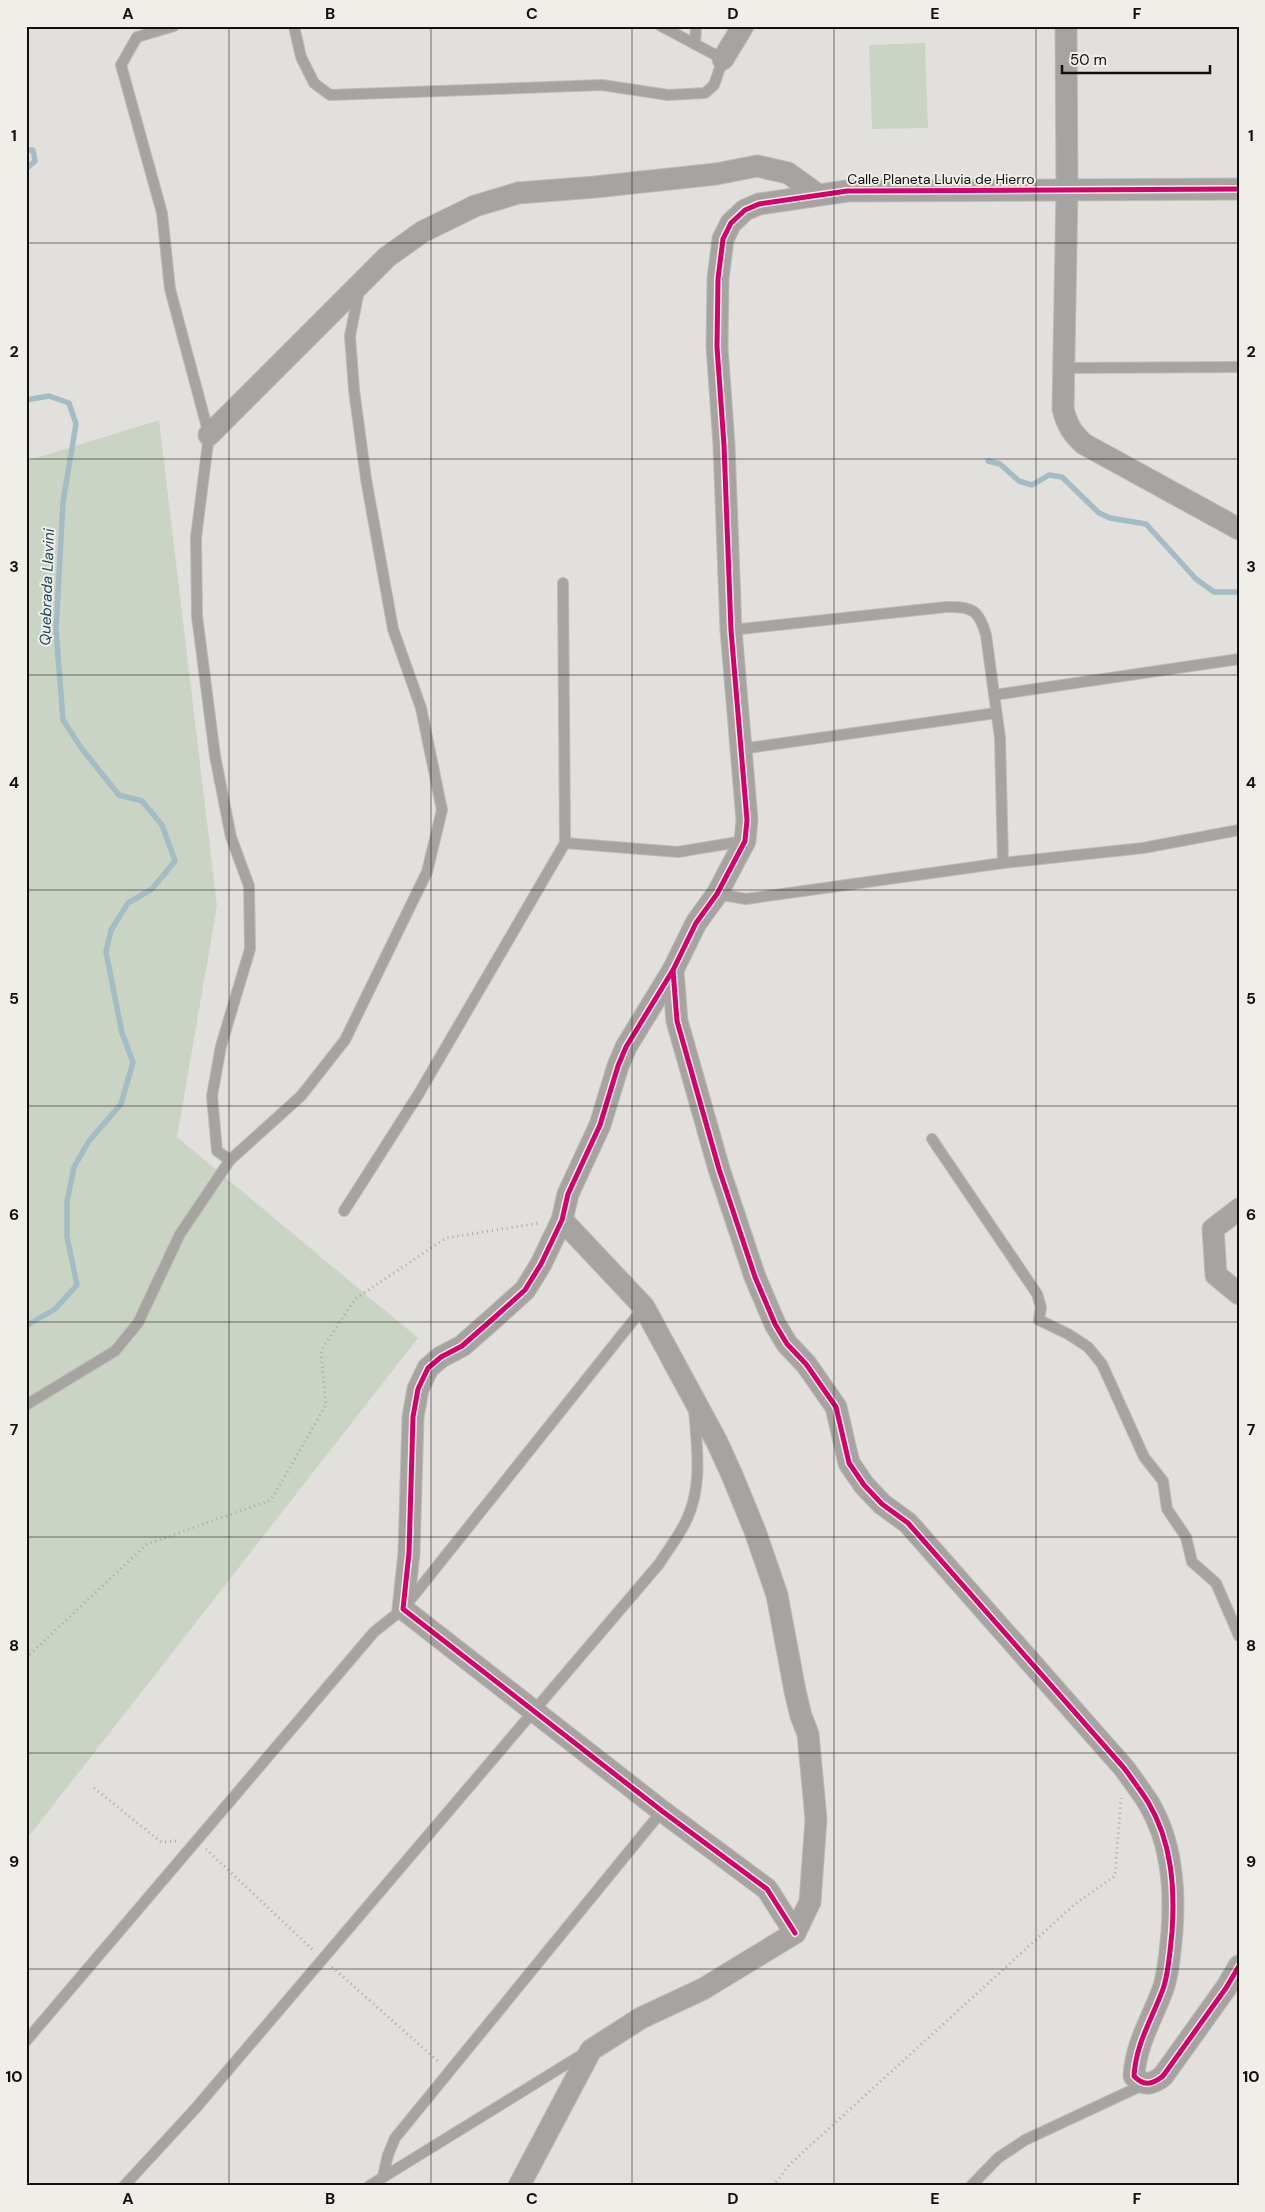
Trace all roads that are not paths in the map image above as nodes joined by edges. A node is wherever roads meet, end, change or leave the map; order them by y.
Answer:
1 (140, 26) edge
2 (174, 26) edge
3 (294, 26) edge
4 (661, 26) edge
5 (696, 26) edge
6 (743, 26) edge
7 (1066, 26) edge
8 (137, 37) junction
9 (694, 44) junction
10 (723, 59) junction
11 (1239, 188) edge
12 (1067, 190) junction
13 (817, 194) junction
14 (359, 287) junction
15 (1239, 367) edge
16 (1064, 368) junction
17 (209, 435) junction
18 (1239, 529) edge
19 (563, 583) dead end
20 (731, 630) junction
21 (1239, 659) edge
22 (994, 695) junction
23 (996, 713) junction
24 (741, 749) junction
25 (1239, 830) edge
26 (745, 840) junction
27 (566, 843) junction
28 (1003, 863) junction
29 (717, 894) junction
30 (673, 970) junction
31 (932, 1139) dead end
32 (230, 1160) junction
33 (1239, 1209) edge
34 (344, 1211) dead end
35 (562, 1220) junction
36 (1239, 1294) edge
37 (644, 1307) junction
38 (693, 1400) junction
39 (26, 1405) edge
40 (403, 1609) junction
41 (1239, 1636) edge
42 (533, 1710) junction
43 (662, 1811) junction
44 (795, 1933) junction
45 (1239, 1966) edge
46 (26, 2041) edge
47 (591, 2050) junction
48 (1145, 2084) junction
49 (383, 2176) junction
50 (124, 2186) edge
51 (369, 2186) edge
52 (519, 2186) edge
53 (971, 2186) edge

1 - 8 lane
2 - 8 lane
3 - 10 lane
4 - 9 lane
5 - 9 lane
6 - 10 street
7 - 12 street
8 - 17 lane
9 - 10 lane
11 - 12 street, Calle Planeta Lluvia de Hierro
12 - 13 street, Calle Planeta Lluvia de Hierro
12 - 16 street
13 - 14 street
13 - 20 street, Calle Planeta Lluvia de Hierro
14 - 17 street
14 - 32 lane
15 - 16 lane
16 - 18 street
17 - 32 lane
19 - 27 lane
20 - 22 lane
20 - 24 street, Calle Planeta Lluvia de Hierro
21 - 22 lane
22 - 23 lane
23 - 24 lane
23 - 28 lane
24 - 26 street, Calle Planeta Lluvia de Hierro
25 - 28 lane
26 - 27 lane
26 - 29 street
27 - 34 lane
28 - 29 lane
29 - 30 street
30 - 35 street
30 - 48 street
31 - 41 lane
32 - 39 lane
33 - 36 street
35 - 37 street
35 - 40 street
37 - 38 street
37 - 40 lane
38 - 42 lane
38 - 44 street
40 - 42 street
40 - 46 lane
42 - 43 street
42 - 50 lane
43 - 44 street
43 - 49 lane
44 - 47 street
45 - 48 street
47 - 49 lane
47 - 52 street
48 - 53 lane
49 - 51 lane

